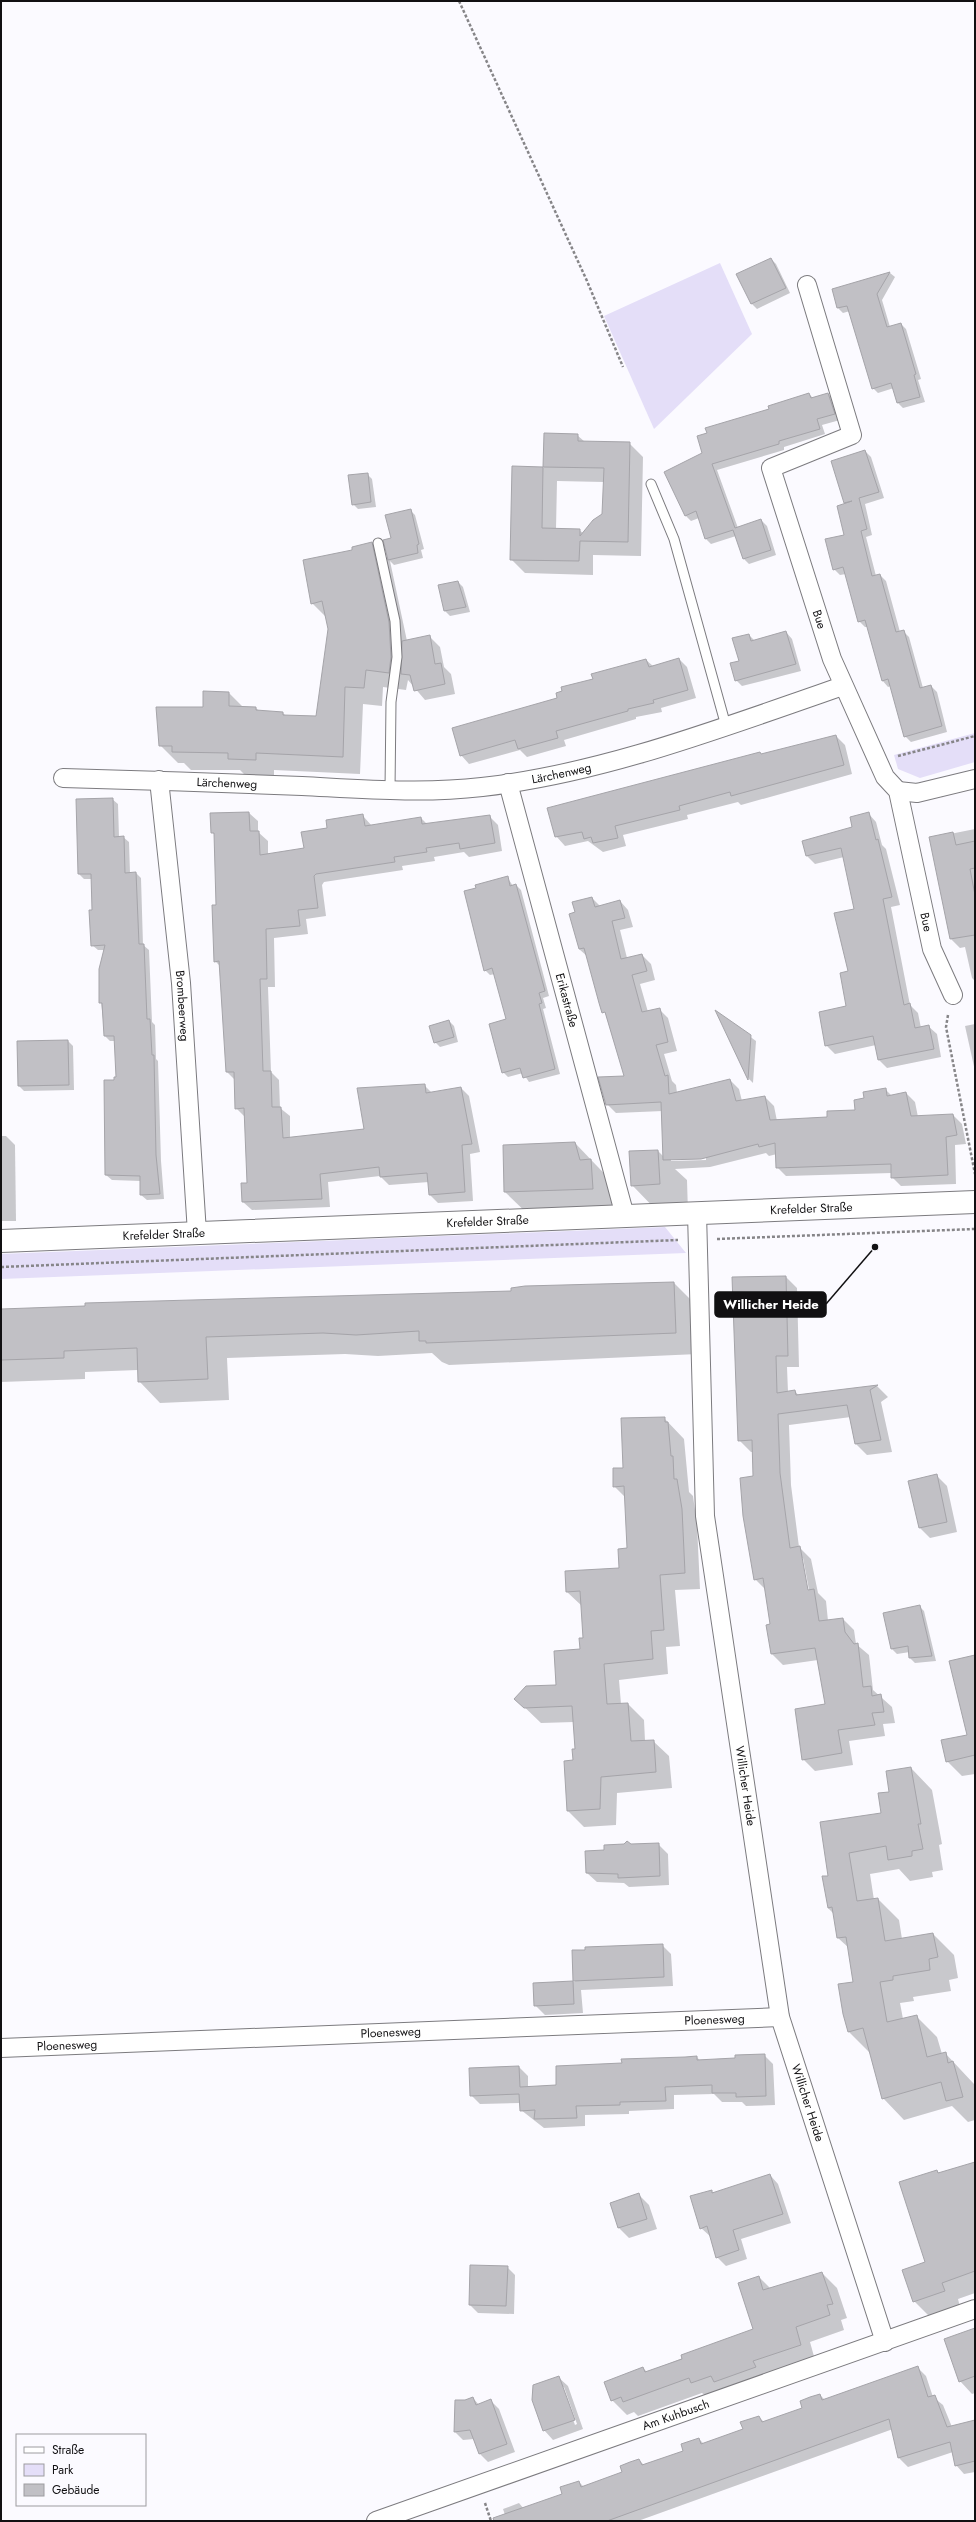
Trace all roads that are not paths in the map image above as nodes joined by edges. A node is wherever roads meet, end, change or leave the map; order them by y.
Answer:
1 (807, 285) dead end
2 (651, 484) dead end
3 (378, 543) dead end
4 (843, 686) junction
5 (726, 726) junction
6 (63, 778) dead end
7 (975, 779) edge
8 (158, 780) junction
9 (508, 783) junction
10 (390, 790) junction
11 (898, 791) junction
12 (953, 995) road end
13 (975, 1202) edge
14 (697, 1213) junction
15 (625, 1216) junction
16 (197, 1233) junction
17 (1, 1241) edge
18 (780, 2017) junction
19 (1, 2048) edge
20 (975, 2309) edge
21 (885, 2342) junction
22 (376, 2521) edge

1 - 4 street, Bue
2 - 5 lane
3 - 10 lane
4 - 5 street, Lärchenweg
4 - 11 street, Bue
5 - 9 street, Lärchenweg
6 - 8 street, Lärchenweg
7 - 11 street
8 - 10 street, Lärchenweg
8 - 16 street, Brombeerweg
9 - 10 street, Lärchenweg
9 - 15 street, Erikastraße
11 - 12 street, Bue
13 - 14 main road, Krefelder Straße
14 - 15 main road, Krefelder Straße
14 - 18 street, Willicher Heide
15 - 16 main road, Krefelder Straße
16 - 17 main road, Krefelder Straße
18 - 19 street, Ploenesweg
18 - 21 street, Willicher Heide
20 - 21 street, Am Kuhbusch
21 - 22 street, Am Kuhbusch

